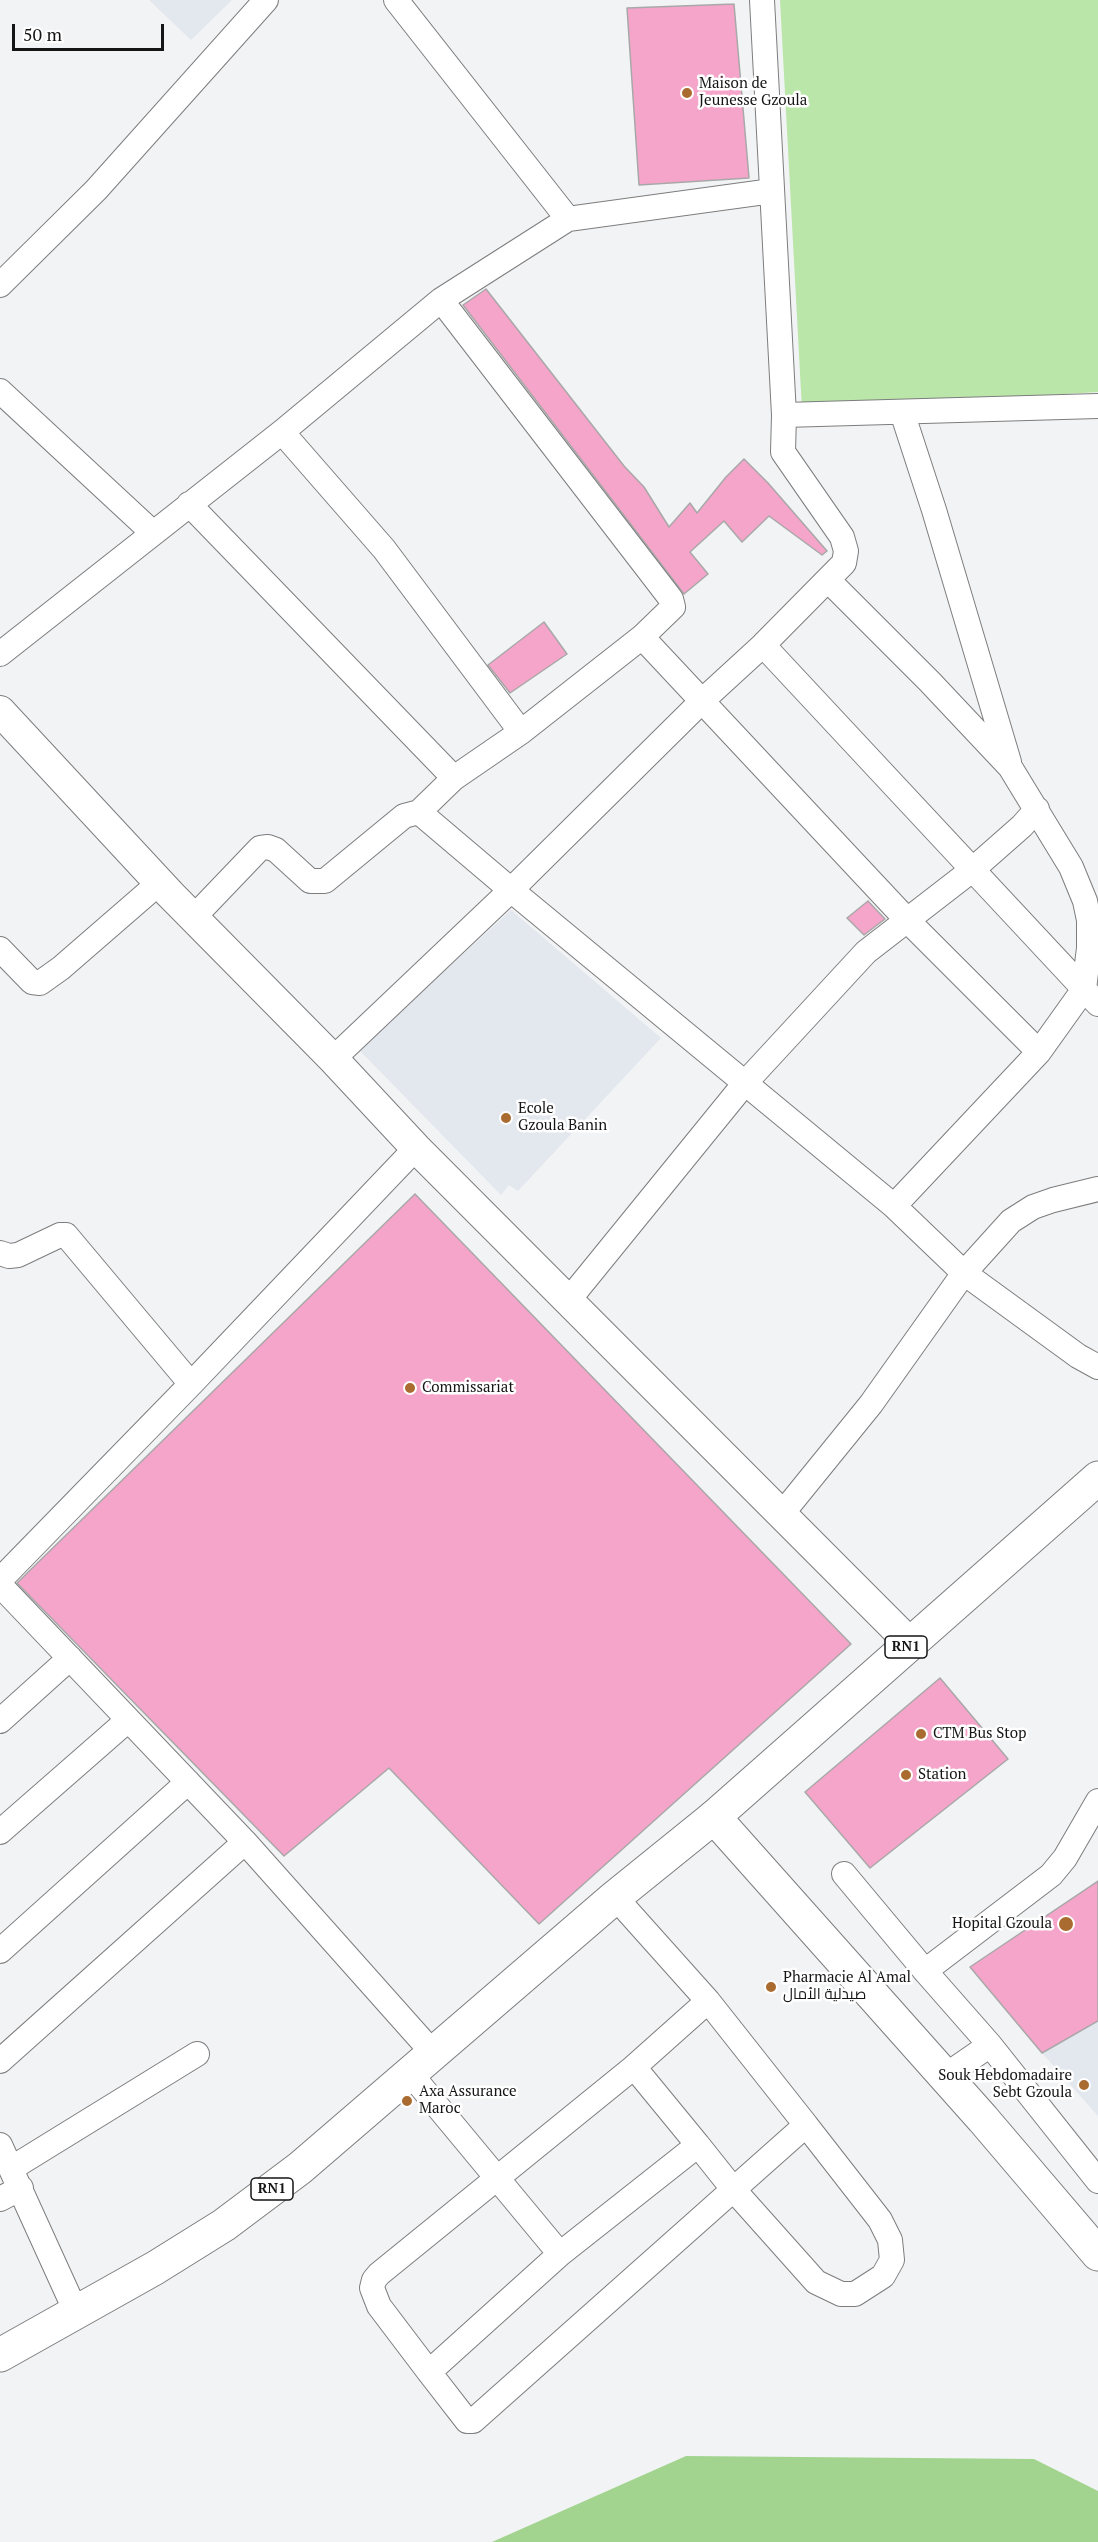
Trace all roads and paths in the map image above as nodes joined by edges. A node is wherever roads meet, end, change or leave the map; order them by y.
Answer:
1 (266, 0) edge
2 (396, 0) edge
3 (762, 0) edge
4 (772, 191) junction
5 (568, 219) junction
6 (0, 285) edge
7 (441, 300) junction
8 (0, 391) edge
9 (1098, 406) edge
10 (902, 412) junction
11 (784, 415) junction
12 (282, 432) junction
13 (189, 504) junction
14 (153, 532) junction
15 (828, 580) junction
16 (642, 637) junction
17 (763, 645) junction
18 (0, 654) edge
19 (703, 700) junction
20 (0, 711) edge
21 (521, 732) junction
22 (1011, 767) junction
23 (454, 778) junction
24 (1037, 809) junction
25 (419, 812) junction
26 (972, 870) junction
27 (159, 883) junction
28 (511, 890) junction
29 (193, 918) junction
30 (907, 920) junction
31 (0, 949) edge
32 (1091, 997) edge
33 (1039, 1052) junction
34 (333, 1059) junction
35 (745, 1083) junction
36 (416, 1148) junction
37 (1098, 1189) edge
38 (894, 1206) junction
39 (0, 1253) edge
40 (964, 1273) junction
41 (567, 1302) junction
42 (1098, 1367) edge
43 (191, 1384) junction
44 (1098, 1478) edge
45 (781, 1515) junction
46 (0, 1580) edge
47 (0, 1585) edge
48 (910, 1643) junction
49 (69, 1658) junction
50 (128, 1719) junction
51 (0, 1721) edge
52 (188, 1782) junction
53 (1098, 1801) edge
54 (714, 1817) junction
55 (0, 1832) edge
56 (245, 1842) junction
57 (844, 1874) dead end
58 (615, 1897) junction
59 (0, 1951) edge
60 (925, 1971) junction
61 (708, 2001) junction
62 (990, 2045) junction
63 (197, 2054) dead end
64 (0, 2061) edge
65 (421, 2062) junction
66 (634, 2067) junction
67 (945, 2076) junction
68 (806, 2125) junction
69 (0, 2145) edge
70 (698, 2145) junction
71 (497, 2178) junction
72 (1098, 2181) edge
73 (11, 2185) edge
74 (734, 2189) junction
75 (560, 2254) junction
76 (1098, 2254) edge
77 (76, 2312) junction
78 (0, 2355) edge
79 (429, 2372) junction

1 - 6 street
2 - 5 street
3 - 4 street
4 - 5 street
4 - 11 street
5 - 7 street
7 - 12 street
7 - 16 street
8 - 14 street
9 - 10 street
10 - 11 street
10 - 22 street
11 - 15 street
12 - 13 street
12 - 21 street
13 - 14 street
13 - 23 street
14 - 18 street
15 - 17 street
15 - 22 street
16 - 19 street
16 - 21 street
17 - 19 street
17 - 26 street
19 - 28 street
19 - 30 street
20 - 27 street
21 - 23 street
22 - 24 street
23 - 25 street
24 - 26 street
24 - 32 street
25 - 28 street
25 - 29 street
26 - 30 street
26 - 32 street
27 - 29 street
27 - 31 street
28 - 34 street
28 - 35 street
29 - 34 street
30 - 33 street
30 - 35 street
32 - 33 street
33 - 38 street
34 - 36 street
35 - 38 street
35 - 41 street
36 - 41 street
36 - 43 street
37 - 40 street
38 - 40 street
39 - 43 street
40 - 42 street
40 - 45 street
41 - 45 street
43 - 46 street
44 - 48 main road, RN1
45 - 48 street
47 - 49 street
48 - 54 main road, RN1
49 - 50 street
49 - 51 street
50 - 52 street
50 - 55 street
52 - 56 street
52 - 59 street
53 - 60 street
54 - 58 main road, RN1
54 - 67 main road
56 - 64 street
56 - 65 street
57 - 60 street
58 - 61 street
58 - 65 main road, RN1
60 - 62 street
61 - 66 street
61 - 68 street
62 - 67 street
62 - 72 street
63 - 73 street
65 - 71 street
65 - 77 main road, RN1
66 - 70 street
66 - 71 street
67 - 76 main road
68 - 74 street
68 - 74 street
69 - 73 street
70 - 74 street
70 - 75 street
71 - 75 street
71 - 79 street
73 - 77 street
74 - 79 street
75 - 79 street
77 - 78 main road, RN1

